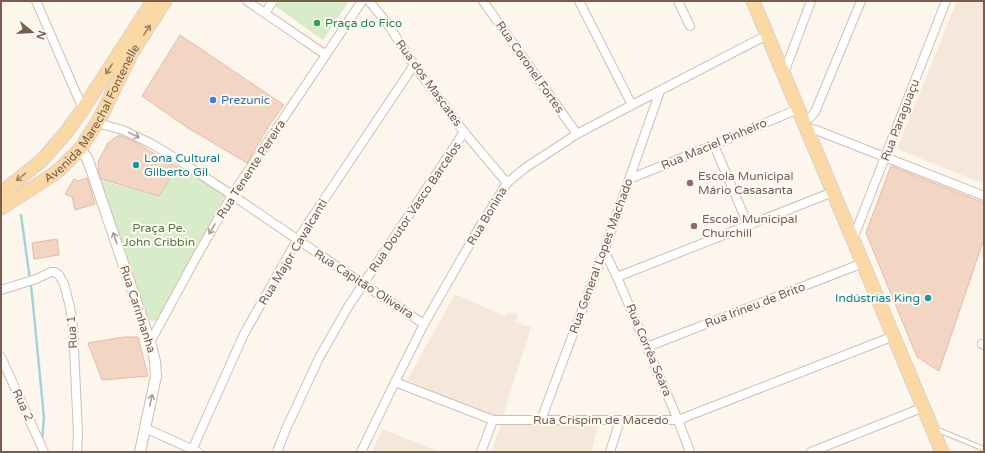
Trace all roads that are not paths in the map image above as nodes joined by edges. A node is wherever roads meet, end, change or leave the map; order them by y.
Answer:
1 (36, 1) edge
2 (153, 1) edge
3 (165, 1) edge
4 (247, 1) edge
5 (273, 1) edge
6 (362, 1) edge
7 (369, 1) edge
8 (483, 1) edge
9 (578, 1) edge
10 (678, 1) edge
11 (753, 1) edge
12 (811, 1) edge
13 (861, 1) edge
14 (946, 1) edge
15 (265, 13) junction
16 (690, 26) dead end
17 (767, 36) junction
18 (326, 56) junction
19 (414, 65) junction
20 (784, 74) junction
21 (660, 91) junction
22 (632, 105) junction
23 (83, 109) junction
24 (798, 109) junction
25 (97, 123) junction
26 (806, 126) junction
27 (464, 132) junction
28 (577, 134) junction
29 (714, 146) junction
30 (80, 149) junction
31 (885, 157) junction
32 (41, 161) junction
33 (629, 179) junction
34 (507, 183) junction
35 (833, 192) junction
36 (1, 193) edge
37 (232, 195) junction
38 (984, 196) edge
39 (1, 208) edge
40 (748, 225) junction
41 (853, 239) junction
42 (297, 240) junction
43 (604, 251) junction
44 (863, 263) junction
45 (617, 277) junction
46 (363, 284) junction
47 (1, 290) edge
48 (424, 324) junction
49 (894, 336) junction
50 (150, 342) junction
51 (647, 347) junction
52 (1, 357) edge
53 (395, 382) junction
54 (924, 407) junction
55 (493, 420) junction
56 (541, 420) junction
57 (620, 420) junction
58 (678, 420) junction
59 (145, 428) junction
60 (932, 428) junction
61 (984, 449) edge
62 (195, 451) edge
63 (44, 452) edge
64 (77, 452) edge
65 (140, 452) edge
66 (277, 452) edge
67 (361, 452) edge
68 (481, 452) edge
69 (610, 452) edge
70 (690, 452) edge
71 (811, 452) edge
72 (942, 452) edge

1 - 23 street
2 -> 23 main road, Avenida Marechal Fontenelle
25 -> 3 main road, Avenida Marechal Fontenelle
4 - 15 street
5 - 15 street
6 - 18 street, Rua Tenente Pereira
7 - 19 street, Rua dos Mascates
8 - 28 street, Rua Coronel Fortes
9 - 22 street
10 - 16 street
11 - 17 main road
12 - 20 street
13 - 26 street
14 - 31 street, Rua Paraguaçu
15 - 18 street
17 - 20 main road
17 - 21 street, Rua Bonina
18 - 37 street, Rua Tenente Pereira
19 - 27 street, Rua dos Mascates
19 - 42 street, Rua Major Cavalcanti
20 - 24 main road
21 - 22 street, Rua Bonina
21 - 33 street, Rua General Lopes Machado
22 - 28 street, Rua Bonina
23 - 32 main road, Avenida Marechal Fontenelle
24 - 26 main road
24 - 29 street, Rua Maciel Pinheiro
25 - 30 main road, Avenida Marechal Fontenelle
25 -> 37 street, Rua Capitão Oliveira
26 - 31 street
26 - 35 main road
27 - 34 street, Rua dos Mascates
27 - 46 street, Rua Doutor Vasco Barcelos
28 - 34 street, Rua Bonina
29 - 33 street, Rua Maciel Pinheiro
29 - 40 street
30 - 32 main road
30 - 39 main road, Avenida Marechal Fontenelle
50 -> 30 street, Rua Carinhanha
31 - 38 street
31 - 41 street, Rua Paraguaçu
32 -> 36 main road, Avenida Marechal Fontenelle
33 - 43 street, Rua General Lopes Machado
34 - 48 street, Rua Bonina
35 - 40 street
35 - 41 main road
37 - 42 street, Rua Capitão Oliveira
37 -> 50 street, Rua Tenente Pereira
40 - 45 street
41 - 44 main road
42 - 46 street, Rua Capitão Oliveira
42 - 62 street, Rua Major Cavalcanti
43 - 45 street, Rua Corrêa Seára
43 - 56 street, Rua General Lopes Machado
44 - 49 main road
44 - 51 street, Rua Irineu de Brito
45 - 51 street, Rua Corrêa Seára
46 - 48 street, Rua Capitão Oliveira
46 - 66 street, Rua Doutor Vasco Barcelos
47 - 64 street, Rua 1
48 - 53 street, Rua Bonina
49 - 54 main road
49 - 58 street, Rua Crispim de Macedo
59 -> 50 street, Rua Carinhanha
51 - 58 street, Rua Corrêa Seára
52 - 63 street, Rua 2
53 - 55 street, Rua Crispim de Macedo
53 - 67 street, Rua Bonina
54 - 60 main road
54 - 71 street
55 - 56 street, Rua Crispim de Macedo
55 - 68 street
56 - 57 street, Rua Crispim de Macedo
57 - 58 street, Rua Crispim de Macedo
57 - 69 street
58 - 70 street, Rua Corrêa Seára
59 - 62 street
59 - 65 street, Rua Carinhanha
60 - 61 lane
60 - 72 main road

